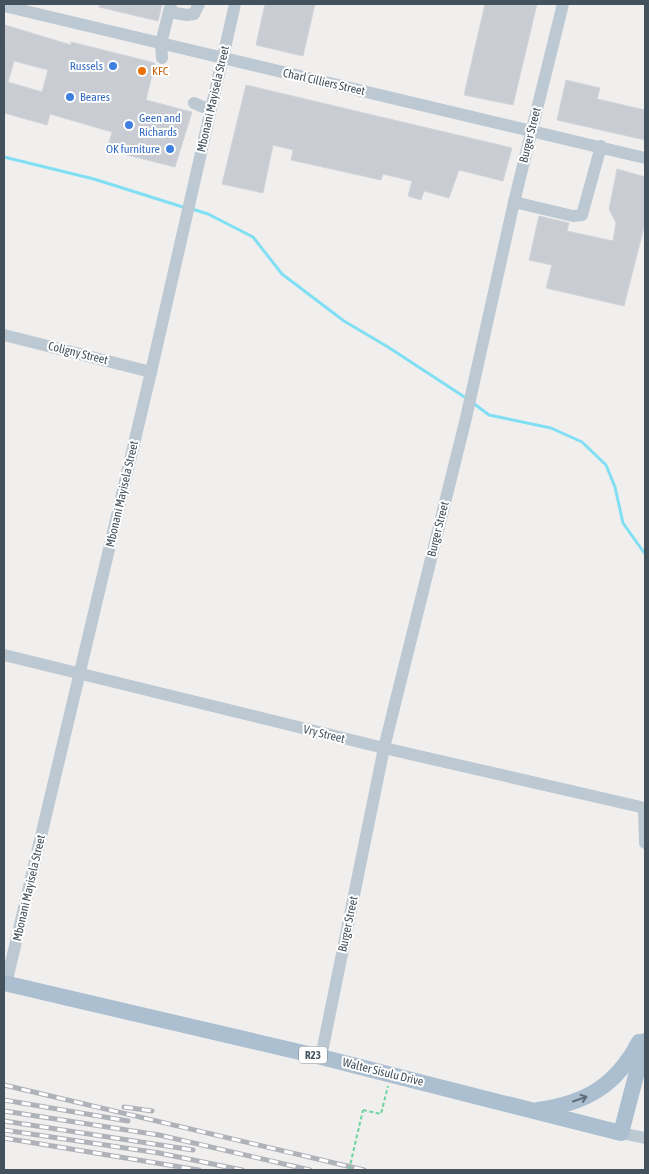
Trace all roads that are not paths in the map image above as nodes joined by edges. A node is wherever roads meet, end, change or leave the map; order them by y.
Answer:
1 (199, 4) edge
2 (234, 4) edge
3 (563, 4) edge
4 (4, 6) edge
5 (170, 8) edge
6 (161, 43) junction
7 (162, 58) dead end
8 (222, 58) junction
9 (194, 103) dead end
10 (210, 110) junction
11 (531, 130) junction
12 (601, 146) junction
13 (645, 158) edge
14 (514, 202) junction
15 (4, 334) edge
16 (152, 372) junction
17 (4, 655) edge
18 (80, 674) junction
19 (384, 748) junction
20 (644, 808) edge
21 (645, 844) edge
22 (5, 984) edge
23 (645, 1029) edge
24 (645, 1040) edge
25 (321, 1057) junction
26 (533, 1111) junction
27 (621, 1133) junction
28 (645, 1138) edge

1 - 5 street
2 - 8 street, Mbonani Mayisela Street
3 - 11 street, Burger Street
4 - 6 street, Charl Cilliers Street
5 - 6 street
6 - 7 street
6 - 8 street, Charl Cilliers Street
8 - 10 street, Mbonani Mayisela Street
8 - 11 street, Charl Cilliers Street
9 - 10 street
10 - 16 street, Mbonani Mayisela Street
11 - 12 street, Charl Cilliers Street
11 - 14 street, Burger Street
12 - 13 street, Charl Cilliers Street
12 - 14 street
14 - 19 street, Burger Street
15 - 16 street, Coligny Street
16 - 18 street, Mbonani Mayisela Street
17 - 18 street, Vry Street
18 - 19 street, Vry Street
18 - 22 street, Mbonani Mayisela Street
19 - 20 street, Vry Street
19 - 25 street, Burger Street
20 - 21 street
22 - 25 main road, Walter Sisulu Drive / R23
26 -> 23 main road
24 - 27 main road
25 - 26 main road, Walter Sisulu Drive / R23
26 - 27 main road, Walter Sisulu Drive / R23
27 - 28 street, Walter Sisulu Drive

